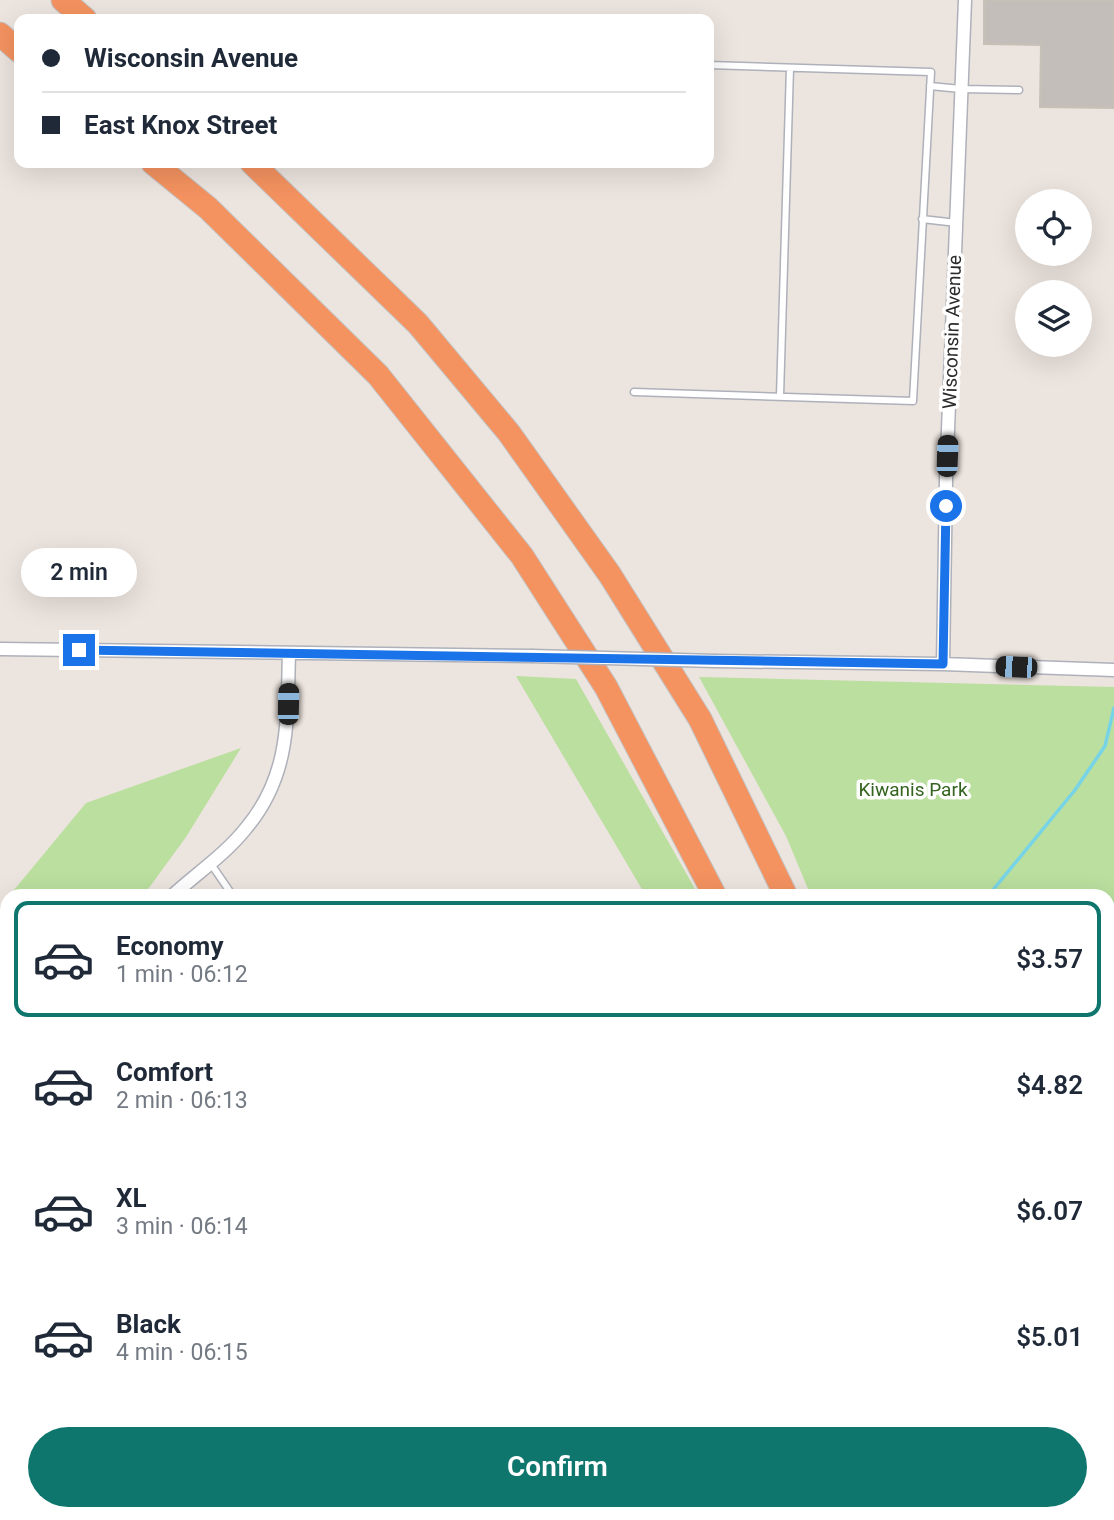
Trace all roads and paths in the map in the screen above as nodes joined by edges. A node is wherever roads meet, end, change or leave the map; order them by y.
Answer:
1 (63, 0) edge
2 (965, 0) edge
3 (79, 14) edge
4 (0, 34) edge
5 (14, 47) edge
6 (714, 65) edge
7 (790, 68) junction
8 (930, 86) junction
9 (961, 89) junction
10 (1019, 90) dead end
11 (159, 168) edge
12 (257, 168) edge
13 (922, 219) junction
14 (957, 223) junction
15 (634, 392) dead end
16 (780, 396) junction
17 (0, 649) edge
18 (289, 653) junction
19 (943, 664) junction
20 (1114, 670) edge
21 (211, 864) junction
22 (184, 889) edge
23 (228, 889) edge
24 (711, 889) edge
25 (783, 889) edge

1 - 3 highway
2 - 9 street, Wisconsin Avenue
4 - 5 highway
6 - 7 lane
7 - 8 lane
7 - 16 lane
8 - 9 lane
8 - 13 lane
9 - 10 lane
9 - 14 street, Wisconsin Avenue
11 - 24 highway
12 - 25 highway
13 - 14 lane
13 - 16 lane
14 - 19 street, Wisconsin Avenue
15 - 16 lane
17 - 18 street
18 - 19 street, bridge
18 - 21 street
19 - 20 street
21 - 22 street
21 - 23 lane

